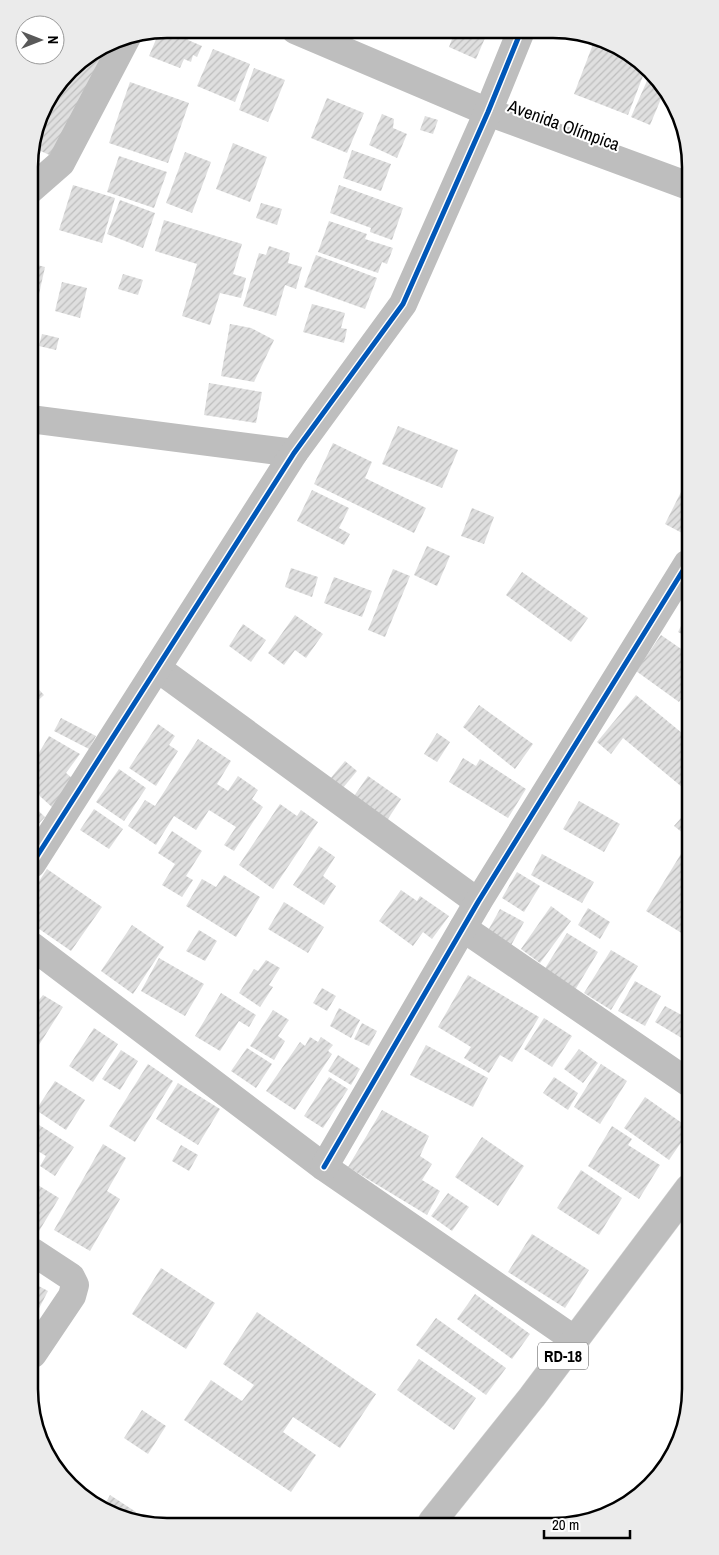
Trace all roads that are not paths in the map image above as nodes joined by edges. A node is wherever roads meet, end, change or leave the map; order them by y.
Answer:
1 (314, 38) edge
2 (518, 38) edge
3 (123, 45) edge
4 (488, 112) junction
5 (38, 183) edge
6 (682, 184) edge
7 (38, 420) edge
8 (294, 453) junction
9 (682, 573) edge
10 (157, 668) junction
11 (38, 855) edge
12 (478, 902) junction
13 (463, 928) junction
14 (38, 951) edge
15 (681, 1078) edge
16 (324, 1167) junction
17 (681, 1198) edge
18 (38, 1255) edge
19 (575, 1340) junction
20 (38, 1347) edge
21 (435, 1518) edge

1 - 4 street, Avenida Olímpica
2 - 4 street
3 - 5 street
4 - 6 street, Avenida Olímpica
4 - 8 street
7 - 8 street
8 - 10 street
9 - 12 street
10 - 11 street
10 - 12 street
12 - 13 street
13 - 15 street
13 - 16 street
14 - 16 street
16 - 19 street
17 - 19 street, RD-18
18 - 20 street
19 - 21 street, RD-18

